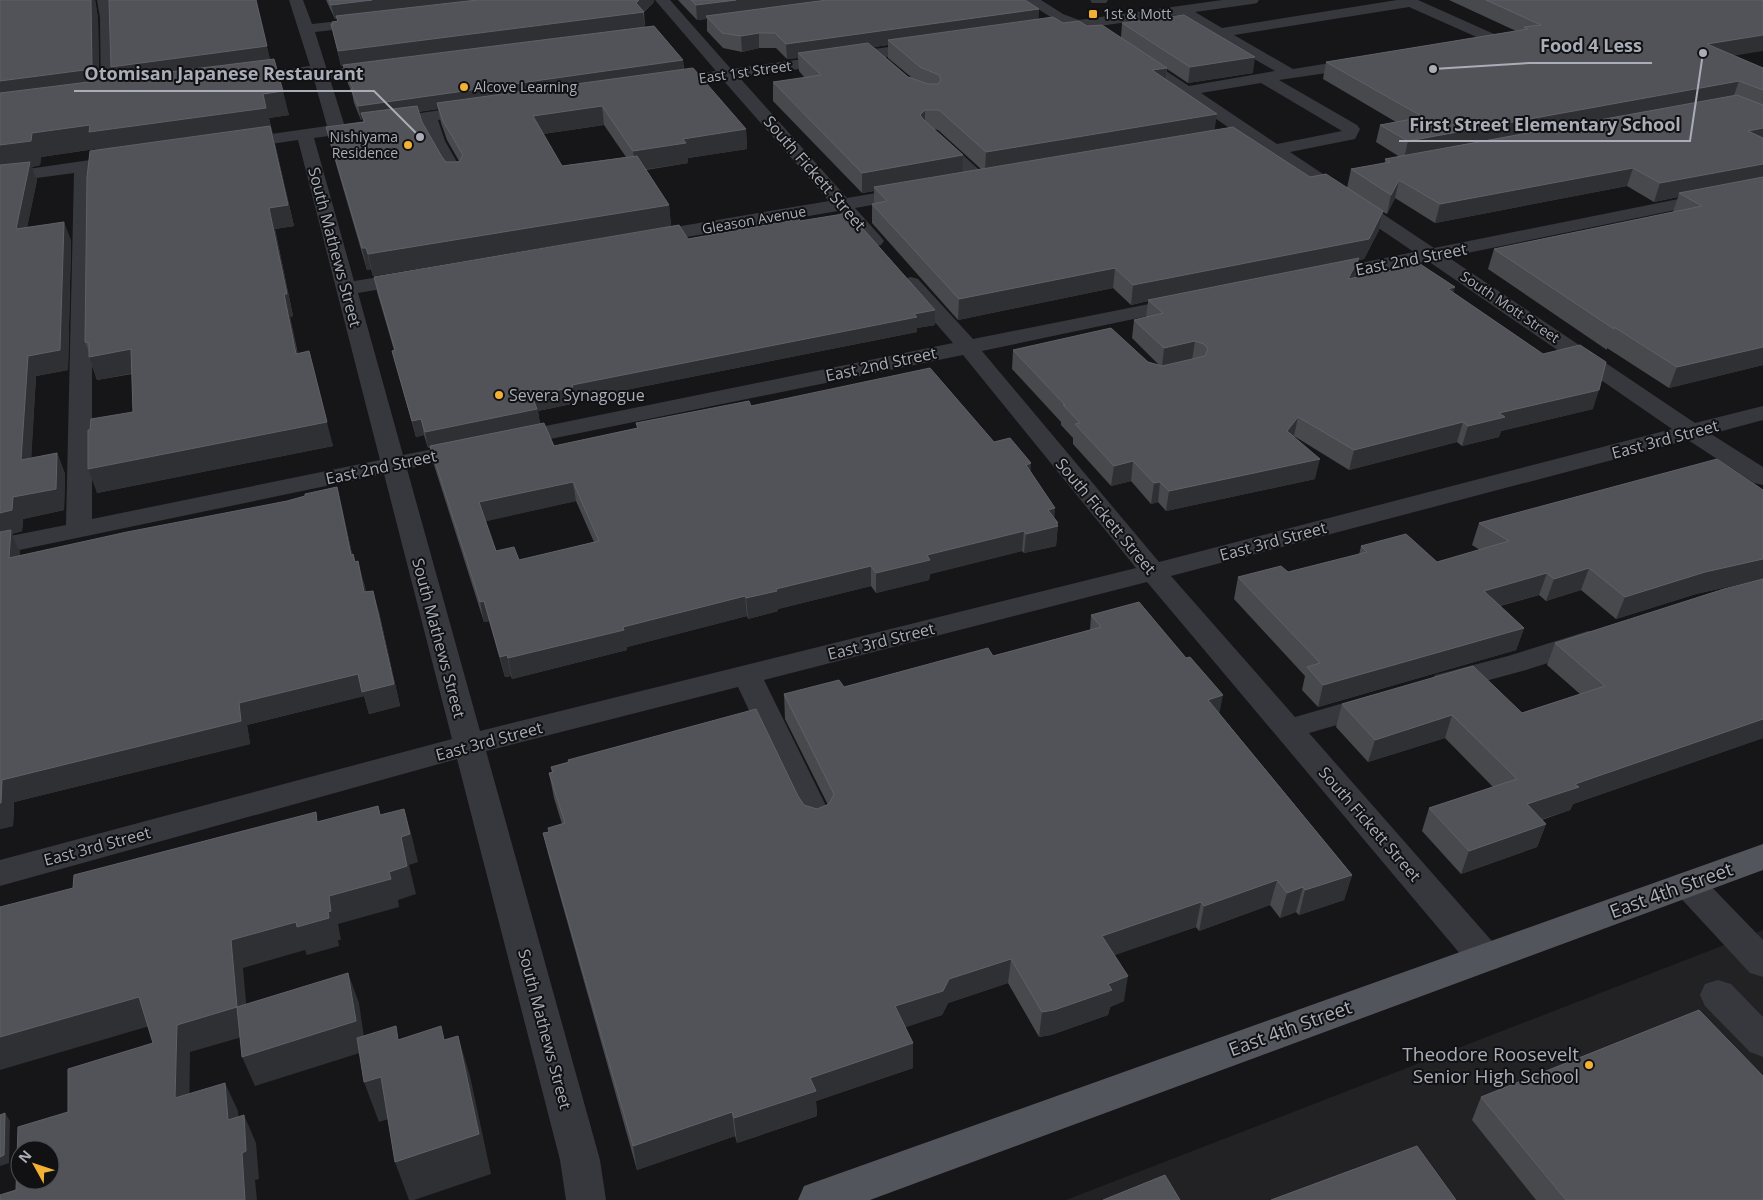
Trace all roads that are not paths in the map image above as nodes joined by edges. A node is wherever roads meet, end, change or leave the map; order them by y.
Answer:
1 (104, 0) edge
2 (296, 0) edge
3 (662, 0) edge
4 (1097, 0) edge
5 (1101, 0) edge
6 (1252, 0) edge
7 (1408, 1) edge
8 (1035, 2) edge
9 (1058, 2) dead end
10 (1216, 2) edge
11 (1180, 10) junction
12 (384, 20) edge
13 (704, 25) edge
14 (1079, 25) junction
15 (686, 27) junction
16 (307, 29) junction
17 (668, 30) dead end
18 (1032, 31) edge
19 (1220, 33) junction
20 (939, 44) edge
21 (1454, 48) edge
22 (872, 54) junction
23 (1374, 61) edge
24 (395, 66) edge
25 (886, 66) edge
26 (320, 72) junction
27 (728, 74) junction
28 (1291, 74) junction
29 (1263, 78) junction
30 (224, 82) edge
31 (651, 85) edge
32 (1186, 91) junction
33 (128, 95) edge
34 (109, 97) junction
35 (91, 100) edge
36 (496, 107) edge
37 (429, 117) junction
38 (337, 130) junction
39 (1251, 134) junction
40 (305, 135) junction
41 (931, 135) edge
42 (1193, 144) edge
43 (220, 147) edge
44 (1274, 150) junction
45 (145, 158) edge
46 (83, 166) junction
47 (456, 176) edge
48 (1000, 177) edge
49 (1349, 177) dead end
50 (0, 178) edge
51 (981, 181) junction
52 (1322, 182) junction
53 (962, 184) edge
54 (1754, 189) edge
55 (925, 190) edge
56 (1763, 200) edge
57 (842, 205) junction
58 (628, 241) edge
59 (1432, 255) junction
60 (424, 276) edge
61 (1298, 281) edge
62 (346, 289) junction
63 (1202, 300) edge
64 (1097, 320) junction
65 (1119, 341) edge
66 (967, 346) junction
67 (1763, 413) edge
68 (1692, 432) junction
69 (392, 465) junction
70 (1763, 478) edge
71 (78, 530) junction
72 (0, 546) edge
73 (1153, 572) junction
74 (1613, 632) edge
75 (747, 675) junction
76 (1288, 729) junction
77 (469, 745) junction
78 (817, 820) edge
79 (1763, 857) edge
80 (0, 872) edge
81 (1688, 884) junction
82 (1485, 958) junction
83 (1763, 963) edge
84 (1718, 996) dead end
85 (1763, 1041) edge
86 (586, 1200) edge
87 (818, 1200) edge

1 - 34 street
2 - 16 street
3 - 15 street, South Fickett Street
4 - 5 street
6 - 10 street
7 - 19 street
7 - 21 street
8 - 9 street
8 - 14 street, South Mott Street
10 - 11 street
11 - 14 street
11 - 19 street
12 - 16 street
13 - 15 street
14 - 18 street
14 - 32 street, South Mott Street
15 - 17 street
15 - 27 street, South Fickett Street
16 - 26 street
19 - 28 street
20 - 22 street, East 1st Street
22 - 25 street
22 - 27 street, East 1st Street
23 - 28 street
24 - 26 street
26 - 30 street
26 - 38 street
27 - 31 street, East 1st Street
27 - 57 street, South Fickett Street
28 - 29 street
29 - 32 street
29 - 44 street
32 - 39 street, South Mott Street
33 - 34 street
34 - 35 street
36 - 37 street
37 - 38 street
37 - 47 street
38 - 40 street
39 - 42 street
39 - 44 street, South Mott Street
40 - 43 street
40 - 62 street, South Mathews Street
41 - 51 street
44 - 52 street, South Mott Street
45 - 46 street
46 - 50 street
46 - 71 street
48 - 51 street
49 - 52 street
51 - 53 street
52 - 59 street, South Mott Street
54 - 56 street
54 - 59 street, East 2nd Street
55 - 57 street, Gleason Avenue
57 - 58 street, Gleason Avenue
57 - 66 street, South Fickett Street
59 - 61 street, East 2nd Street
59 - 68 street, South Mott Street
60 - 62 street
62 - 69 street, South Mathews Street
63 - 64 street, East 2nd Street
64 - 65 street
64 - 66 street, East 2nd Street
66 - 69 street, East 2nd Street
66 - 73 street, South Fickett Street
67 - 68 street, East 3rd Street
68 - 70 street, South Mott Street
68 - 73 street, East 3rd Street
69 - 71 street, East 2nd Street
69 - 77 street, South Mathews Street
71 - 72 street, East 2nd Street
73 - 75 street, East 3rd Street
73 - 76 street, South Fickett Street
74 - 76 street
75 - 77 street, East 3rd Street
75 - 78 street
76 - 82 street, South Fickett Street
77 - 80 street, East 3rd Street
77 - 86 street, South Mathews Street
79 - 81 main road, East 4th Street
81 - 82 main road, East 4th Street
81 - 83 street
82 - 87 main road, East 4th Street
84 - 85 street

